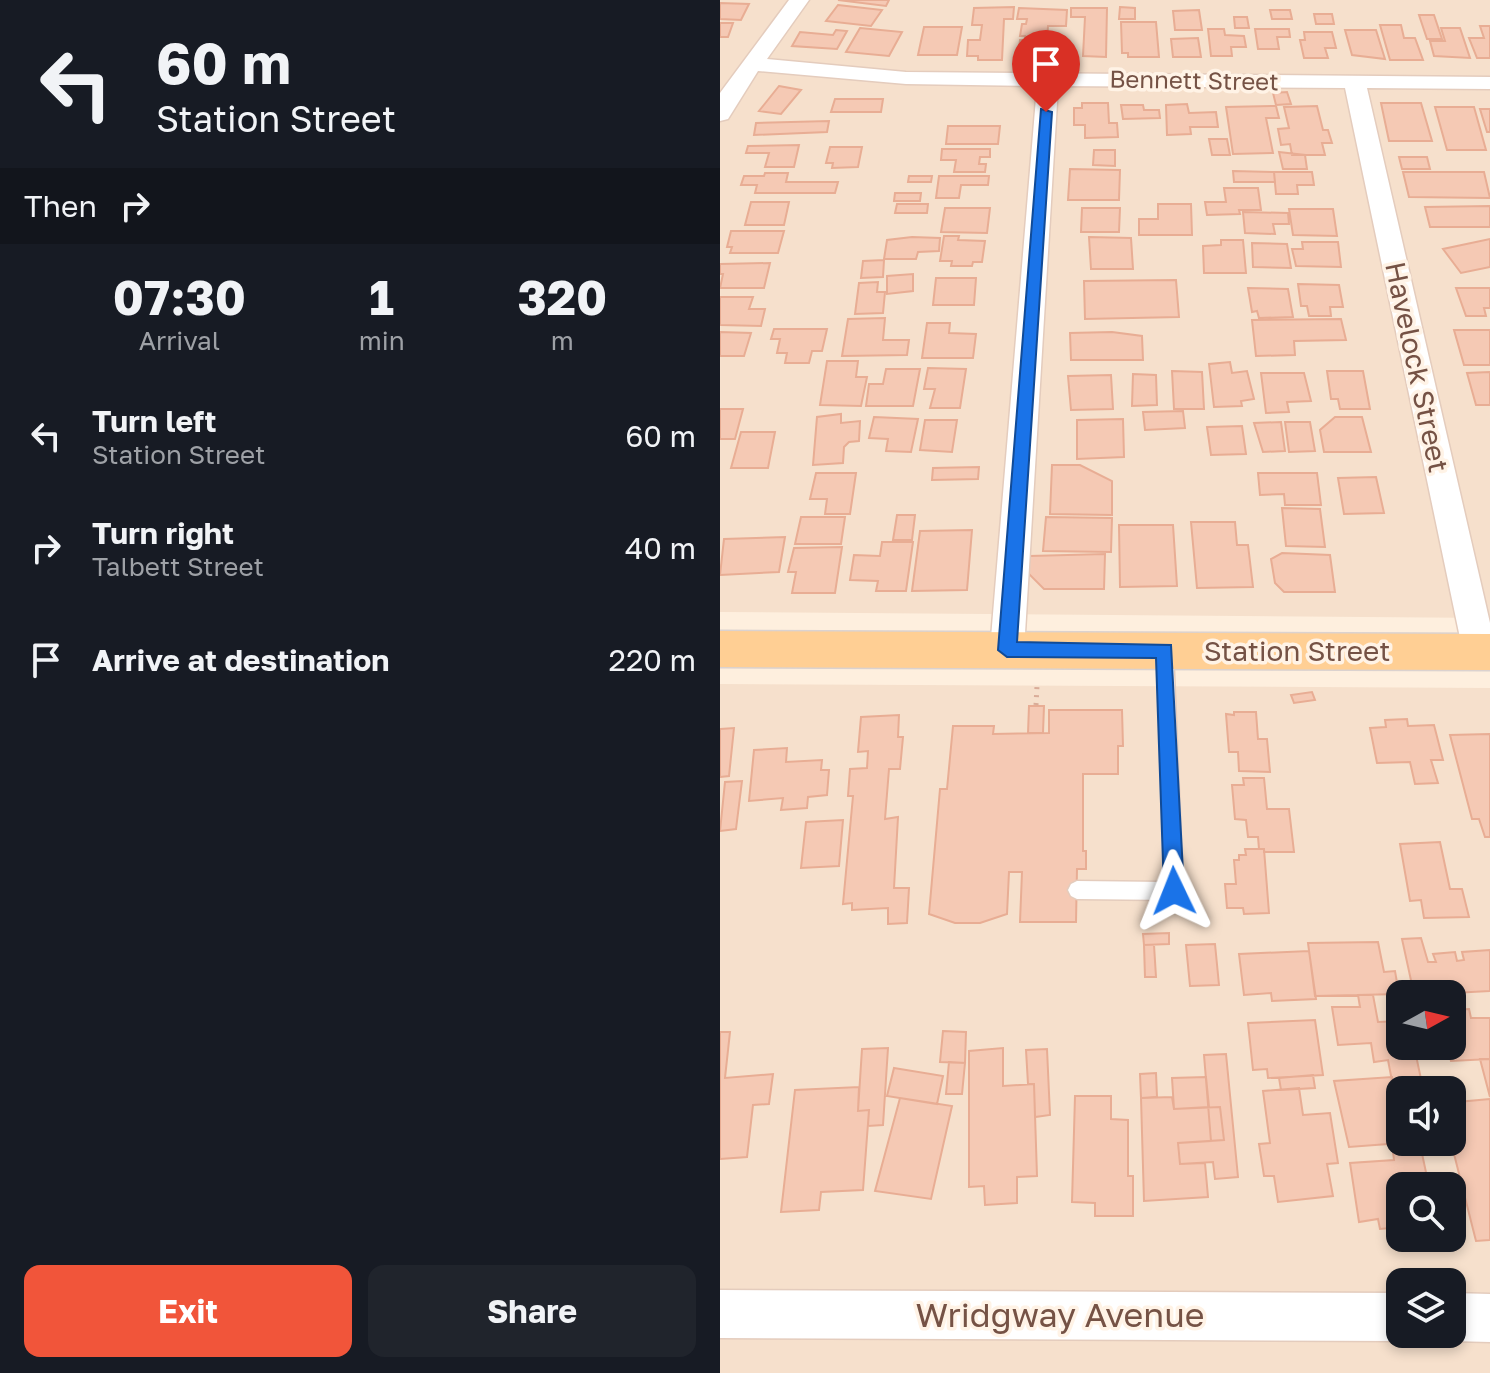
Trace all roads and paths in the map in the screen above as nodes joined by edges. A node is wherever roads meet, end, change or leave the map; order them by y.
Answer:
1 (799, 0) edge
2 (754, 64) junction
3 (1048, 80) junction
4 (1355, 83) junction
5 (1490, 83) edge
6 (720, 114) edge
7 (720, 649) edge
8 (1007, 650) junction
9 (1165, 650) junction
10 (1485, 652) edge
11 (1037, 686) dead end
12 (1036, 705) dead end
13 (1077, 890) dead end
14 (720, 1314) edge
15 (1386, 1317) edge
16 (1466, 1317) edge
17 (1490, 1318) edge

1 - 2 street
2 - 3 street, Bennett Street
2 - 6 street
3 - 4 street, Bennett Street
3 - 8 street
4 - 5 street, Bennett Street
4 - 10 street, Havelock Street
7 - 8 main road, Station Street
8 - 9 main road, Station Street
9 - 10 main road, Station Street
9 - 13 lane
11 - 12 path
14 - 15 street, Wridgway Avenue
16 - 17 street

